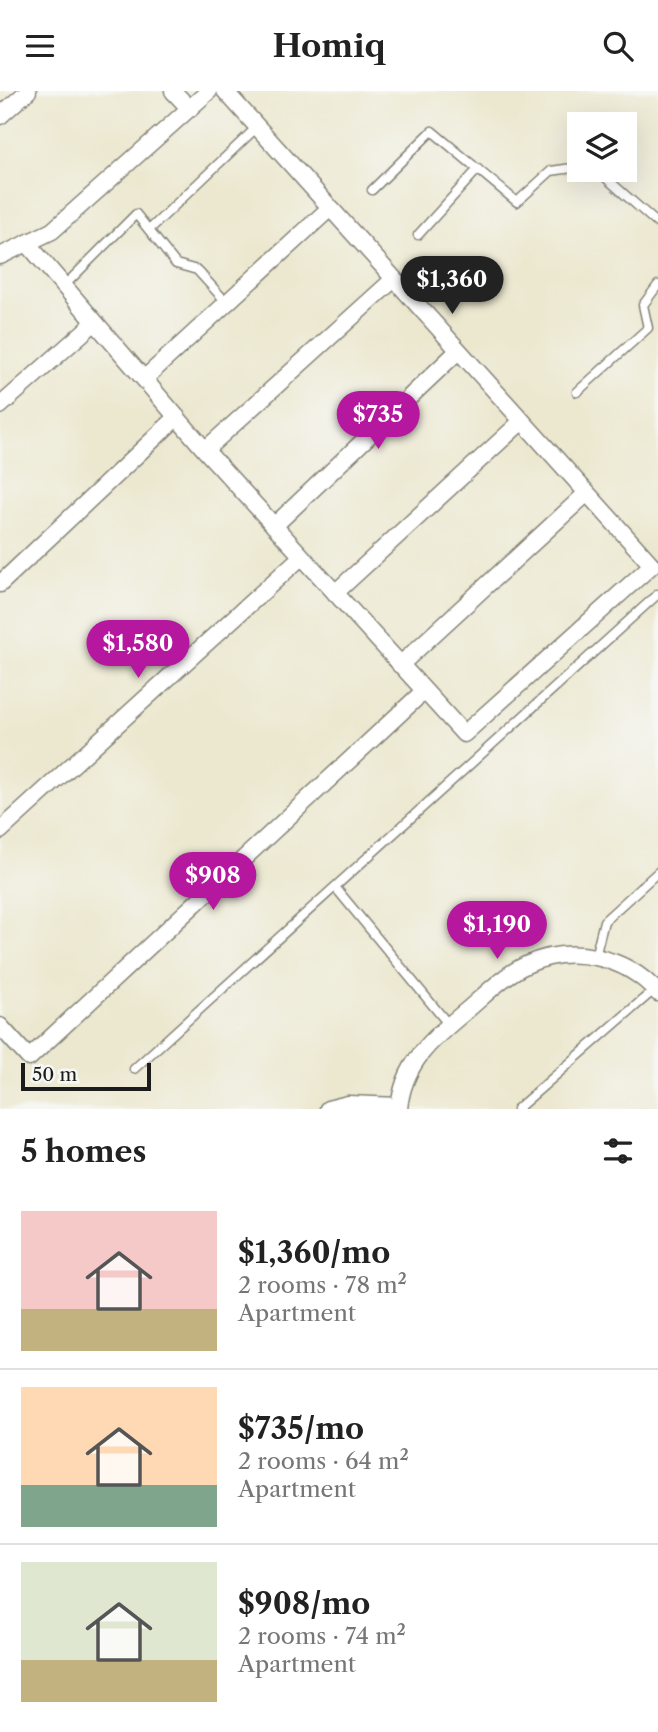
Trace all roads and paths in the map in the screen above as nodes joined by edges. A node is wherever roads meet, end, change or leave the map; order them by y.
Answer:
1 (28, 91) edge
2 (173, 91) edge
3 (209, 91) edge
4 (225, 91) edge
5 (190, 109) junction
6 (0, 116) edge
7 (257, 127) junction
8 (478, 169) junction
9 (567, 169) edge
10 (610, 182) edge
11 (372, 190) dead end
12 (330, 208) junction
13 (658, 225) edge
14 (149, 230) junction
15 (418, 235) dead end
16 (27, 243) junction
17 (0, 256) edge
18 (394, 279) junction
19 (658, 285) edge
20 (64, 286) junction
21 (227, 303) junction
22 (95, 322) junction
23 (458, 351) junction
24 (144, 379) junction
25 (577, 392) dead end
26 (0, 406) edge
27 (177, 418) junction
28 (522, 421) junction
29 (205, 450) junction
30 (587, 493) junction
31 (274, 526) junction
32 (302, 557) junction
33 (0, 584) edge
34 (335, 593) junction
35 (658, 594) edge
36 (400, 665) junction
37 (424, 691) junction
38 (0, 831) edge
39 (658, 872) edge
40 (335, 887) junction
41 (595, 957) junction
42 (657, 991) edge
43 (449, 1025) junction
44 (0, 1026) edge
45 (134, 1069) dead end
46 (399, 1107) edge
47 (328, 1109) edge
48 (517, 1109) edge

1 - 6 street
2 - 5 street
3 - 5 street
4 - 7 street
5 - 16 street
7 - 12 street
7 - 14 lane
8 - 9 lane
8 - 11 lane
8 - 15 lane
10 - 13 lane
12 - 18 street
12 - 21 street
14 - 20 lane
14 - 21 lane
16 - 17 street
16 - 20 street
18 - 23 street
18 - 29 street
19 - 25 lane
20 - 22 street
21 - 24 street
22 - 24 street
22 - 26 street
23 - 28 street
23 - 31 street
24 - 27 street
27 - 29 street
27 - 33 street
28 - 30 street
28 - 34 street
29 - 31 street
30 - 36 street
30 - 37 street
31 - 32 street
32 - 34 street
32 - 38 street
34 - 36 street
35 - 40 lane
36 - 37 street
37 - 44 street
39 - 41 lane
40 - 43 lane
40 - 45 lane
41 - 42 street
41 - 43 street
42 - 48 lane
43 - 46 street
46 - 47 street

